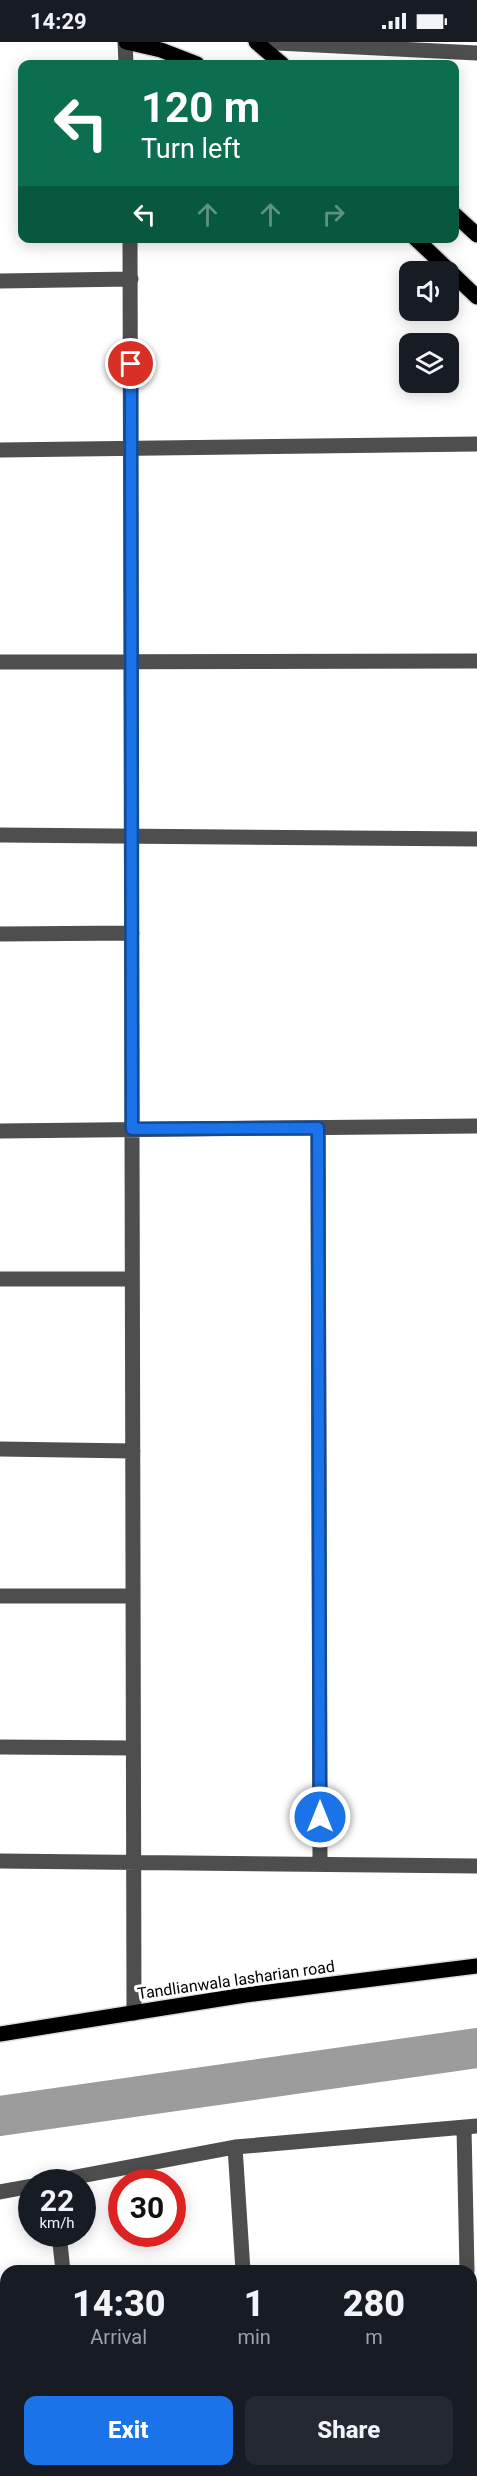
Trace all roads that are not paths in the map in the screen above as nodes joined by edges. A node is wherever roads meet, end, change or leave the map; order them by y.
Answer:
1 (125, 42) edge
2 (256, 42) edge
3 (477, 53) edge
4 (126, 60) edge
5 (187, 60) edge
6 (277, 60) edge
7 (459, 219) edge
8 (477, 235) edge
9 (130, 243) edge
10 (420, 243) edge
11 (131, 279) junction
12 (0, 280) edge
13 (477, 297) edge
14 (477, 444) edge
15 (131, 448) junction
16 (0, 450) edge
17 (477, 661) edge
18 (0, 662) edge
19 (132, 662) junction
20 (0, 835) edge
21 (132, 836) junction
22 (477, 839) edge
23 (132, 933) junction
24 (0, 934) edge
25 (477, 1126) edge
26 (318, 1128) junction
27 (132, 1129) junction
28 (0, 1131) edge
29 (0, 1279) edge
30 (132, 1279) junction
31 (0, 1449) edge
32 (133, 1451) junction
33 (0, 1596) edge
34 (133, 1596) junction
35 (0, 1747) edge
36 (133, 1748) junction
37 (0, 1861) edge
38 (134, 1862) junction
39 (320, 1864) junction
40 (477, 1866) edge
41 (477, 1966) edge
42 (134, 2013) junction
43 (0, 2034) edge
44 (470, 2127) edge
45 (235, 2147) junction
46 (96, 2174) edge
47 (18, 2189) edge
48 (0, 2192) edge
49 (60, 2247) edge
50 (62, 2265) edge
51 (243, 2265) edge
52 (467, 2265) edge

1 - 4 street
1 - 5 main road
2 - 3 street
2 - 6 main road
7 - 8 main road
9 - 11 street
10 - 13 main road
11 - 12 street
11 - 15 street
14 - 15 street
15 - 16 street
15 - 19 street
17 - 19 street
18 - 19 street
19 - 21 street
20 - 21 street
21 - 22 street
21 - 23 street
23 - 24 street
23 - 27 street
25 - 26 street
26 - 27 street
26 - 39 street
27 - 28 street
27 - 30 street
29 - 30 street
30 - 32 street
31 - 32 street
32 - 34 street
33 - 34 street
34 - 36 street
35 - 36 street
36 - 38 street
37 - 38 street
38 - 39 street
38 - 42 street
39 - 40 street
41 - 42 main road, Tandlianwala lasharian road
42 - 43 main road, Tandlianwala lasharian road
44 - 45 street
44 - 52 street
45 - 46 street
45 - 51 street
47 - 48 street
49 - 50 street

